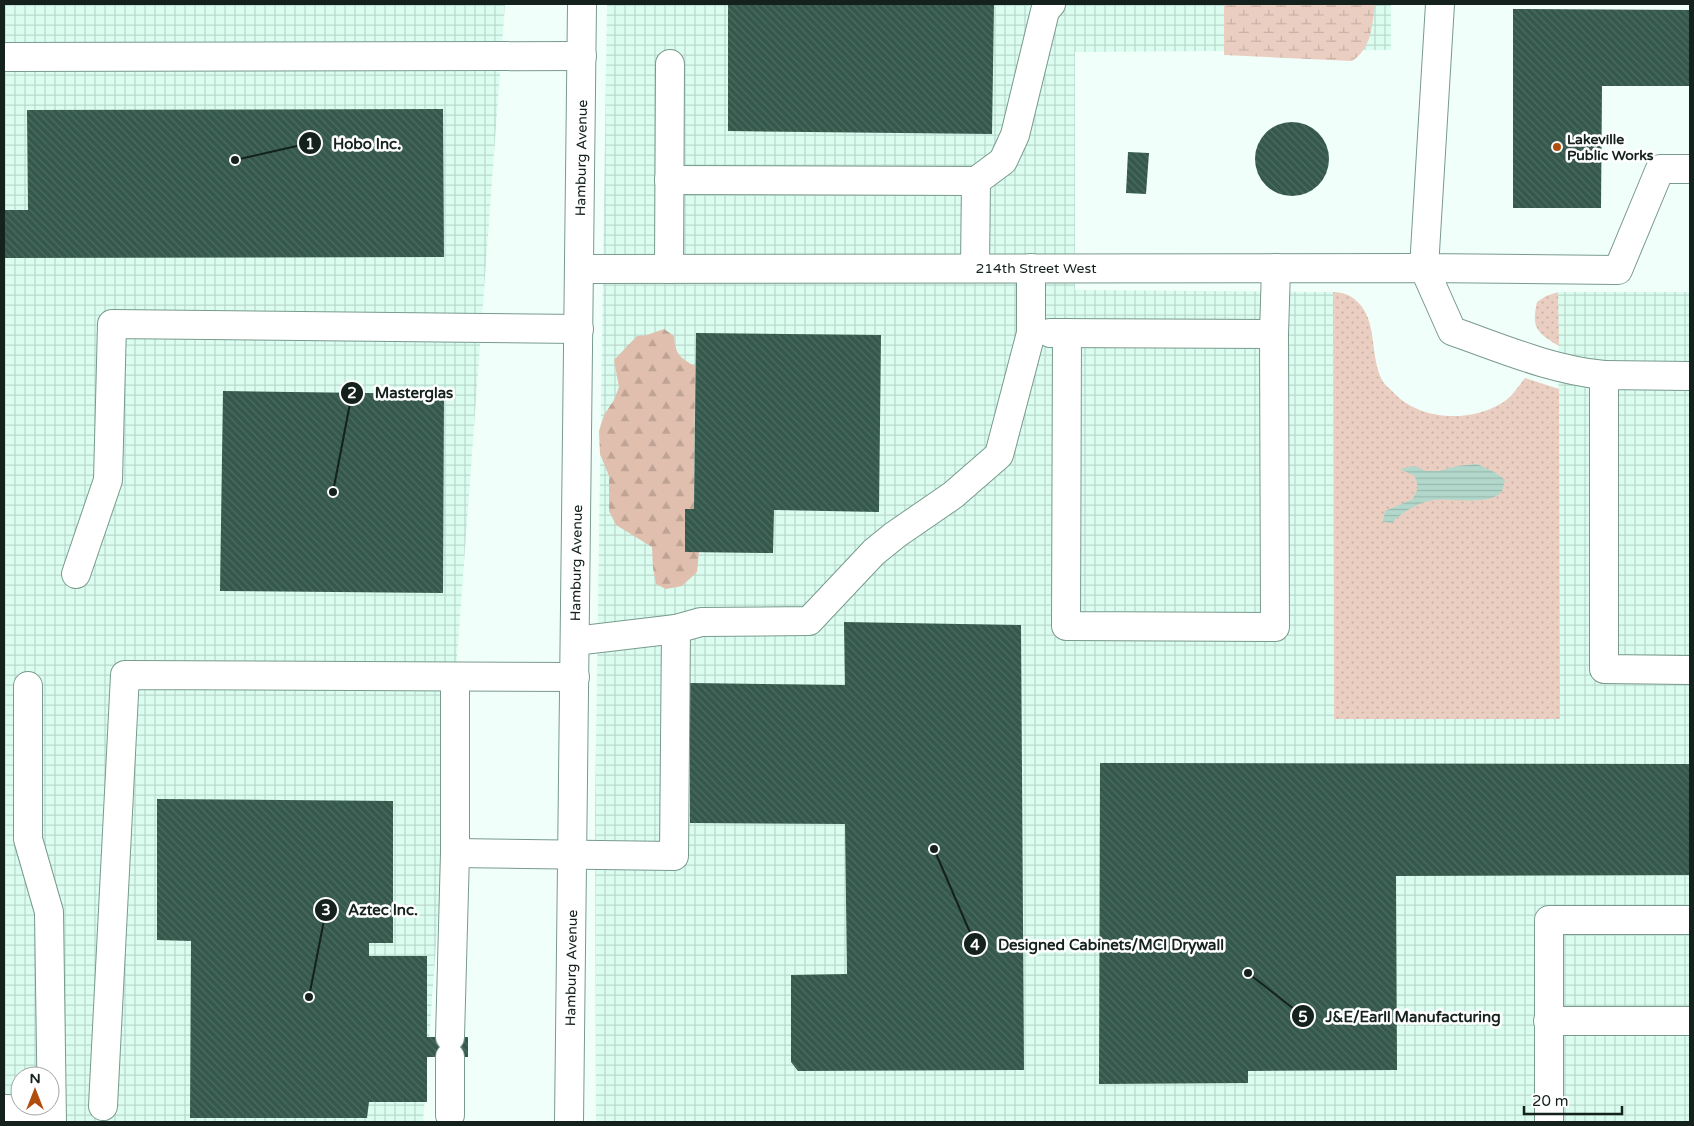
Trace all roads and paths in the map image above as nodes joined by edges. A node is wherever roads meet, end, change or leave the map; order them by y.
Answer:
1 (582, 4) edge
2 (1051, 4) edge
3 (1440, 4) edge
4 (582, 56) junction
5 (4, 57) edge
6 (670, 64) dead end
7 (1690, 169) edge
8 (669, 180) junction
9 (976, 181) junction
10 (976, 268) junction
11 (1032, 268) junction
12 (1276, 268) junction
13 (1424, 268) junction
14 (580, 269) junction
15 (669, 269) junction
16 (579, 330) junction
17 (1031, 333) junction
18 (1067, 333) junction
19 (1274, 334) junction
20 (1604, 375) junction
21 (1690, 376) edge
22 (76, 574) dead end
23 (676, 629) junction
24 (575, 641) junction
25 (1690, 670) edge
26 (455, 677) junction
27 (575, 677) junction
28 (28, 686) dead end
29 (455, 853) junction
30 (572, 854) junction
31 (1690, 920) edge
32 (1548, 1021) junction
33 (1690, 1021) edge
34 (51, 1066) edge
35 (103, 1106) dead end
36 (450, 1115) dead end
37 (569, 1122) edge
38 (1549, 1122) edge

1 - 4 street, Hamburg Avenue
2 - 9 street
3 - 13 street
4 - 5 street
4 - 14 street, Hamburg Avenue
6 - 8 street
7 - 13 street, 214th Street West
8 - 9 street
8 - 15 street
9 - 10 street
10 - 11 street, 214th Street West
10 - 15 street, 214th Street West
11 - 12 street, 214th Street West
11 - 17 street
12 - 13 street, 214th Street West
12 - 19 street
13 - 20 street
14 - 15 street, 214th Street West
14 - 16 street, Hamburg Avenue
16 - 22 street
16 - 24 street, Hamburg Avenue
17 - 18 street
17 - 23 street
18 - 19 street
18 - 19 street
20 - 21 street
20 - 25 street
23 - 24 street
23 - 30 street
24 - 27 street, Hamburg Avenue
26 - 27 street
26 - 29 street
26 - 35 street
27 - 30 street, Hamburg Avenue
28 - 34 street
29 - 30 street
29 - 36 street
30 - 37 street, Hamburg Avenue
31 - 32 street
32 - 33 street
32 - 38 street

